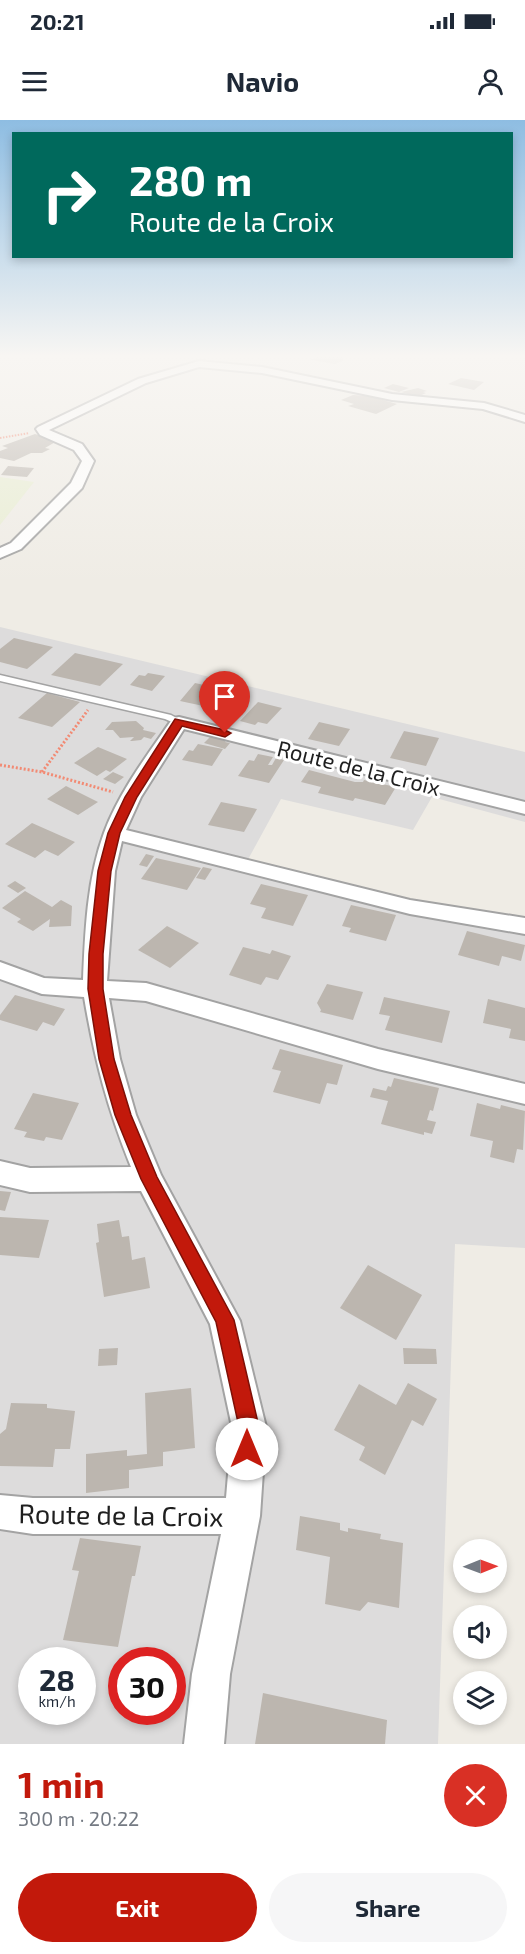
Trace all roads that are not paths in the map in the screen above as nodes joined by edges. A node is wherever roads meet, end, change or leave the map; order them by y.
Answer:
1 (43, 431) edge
2 (0, 554) edge
3 (0, 678) edge
4 (179, 722) junction
5 (525, 808) edge
6 (114, 833) junction
7 (525, 926) edge
8 (0, 970) edge
9 (96, 989) junction
10 (525, 1094) edge
11 (0, 1173) edge
12 (149, 1179) junction
13 (0, 1512) edge
14 (242, 1516) junction
15 (204, 1744) edge

1 - 2 street
3 - 4 lane
4 - 5 street, Route de la Croix
4 - 6 street, Route de la Croix
6 - 7 street
6 - 9 street, Route de la Croix
8 - 9 street
9 - 10 street
9 - 12 street, Route de la Croix
11 - 12 street
12 - 14 street, Route de la Croix
13 - 14 street, Route de la Croix
14 - 15 street, Route de la Croix

